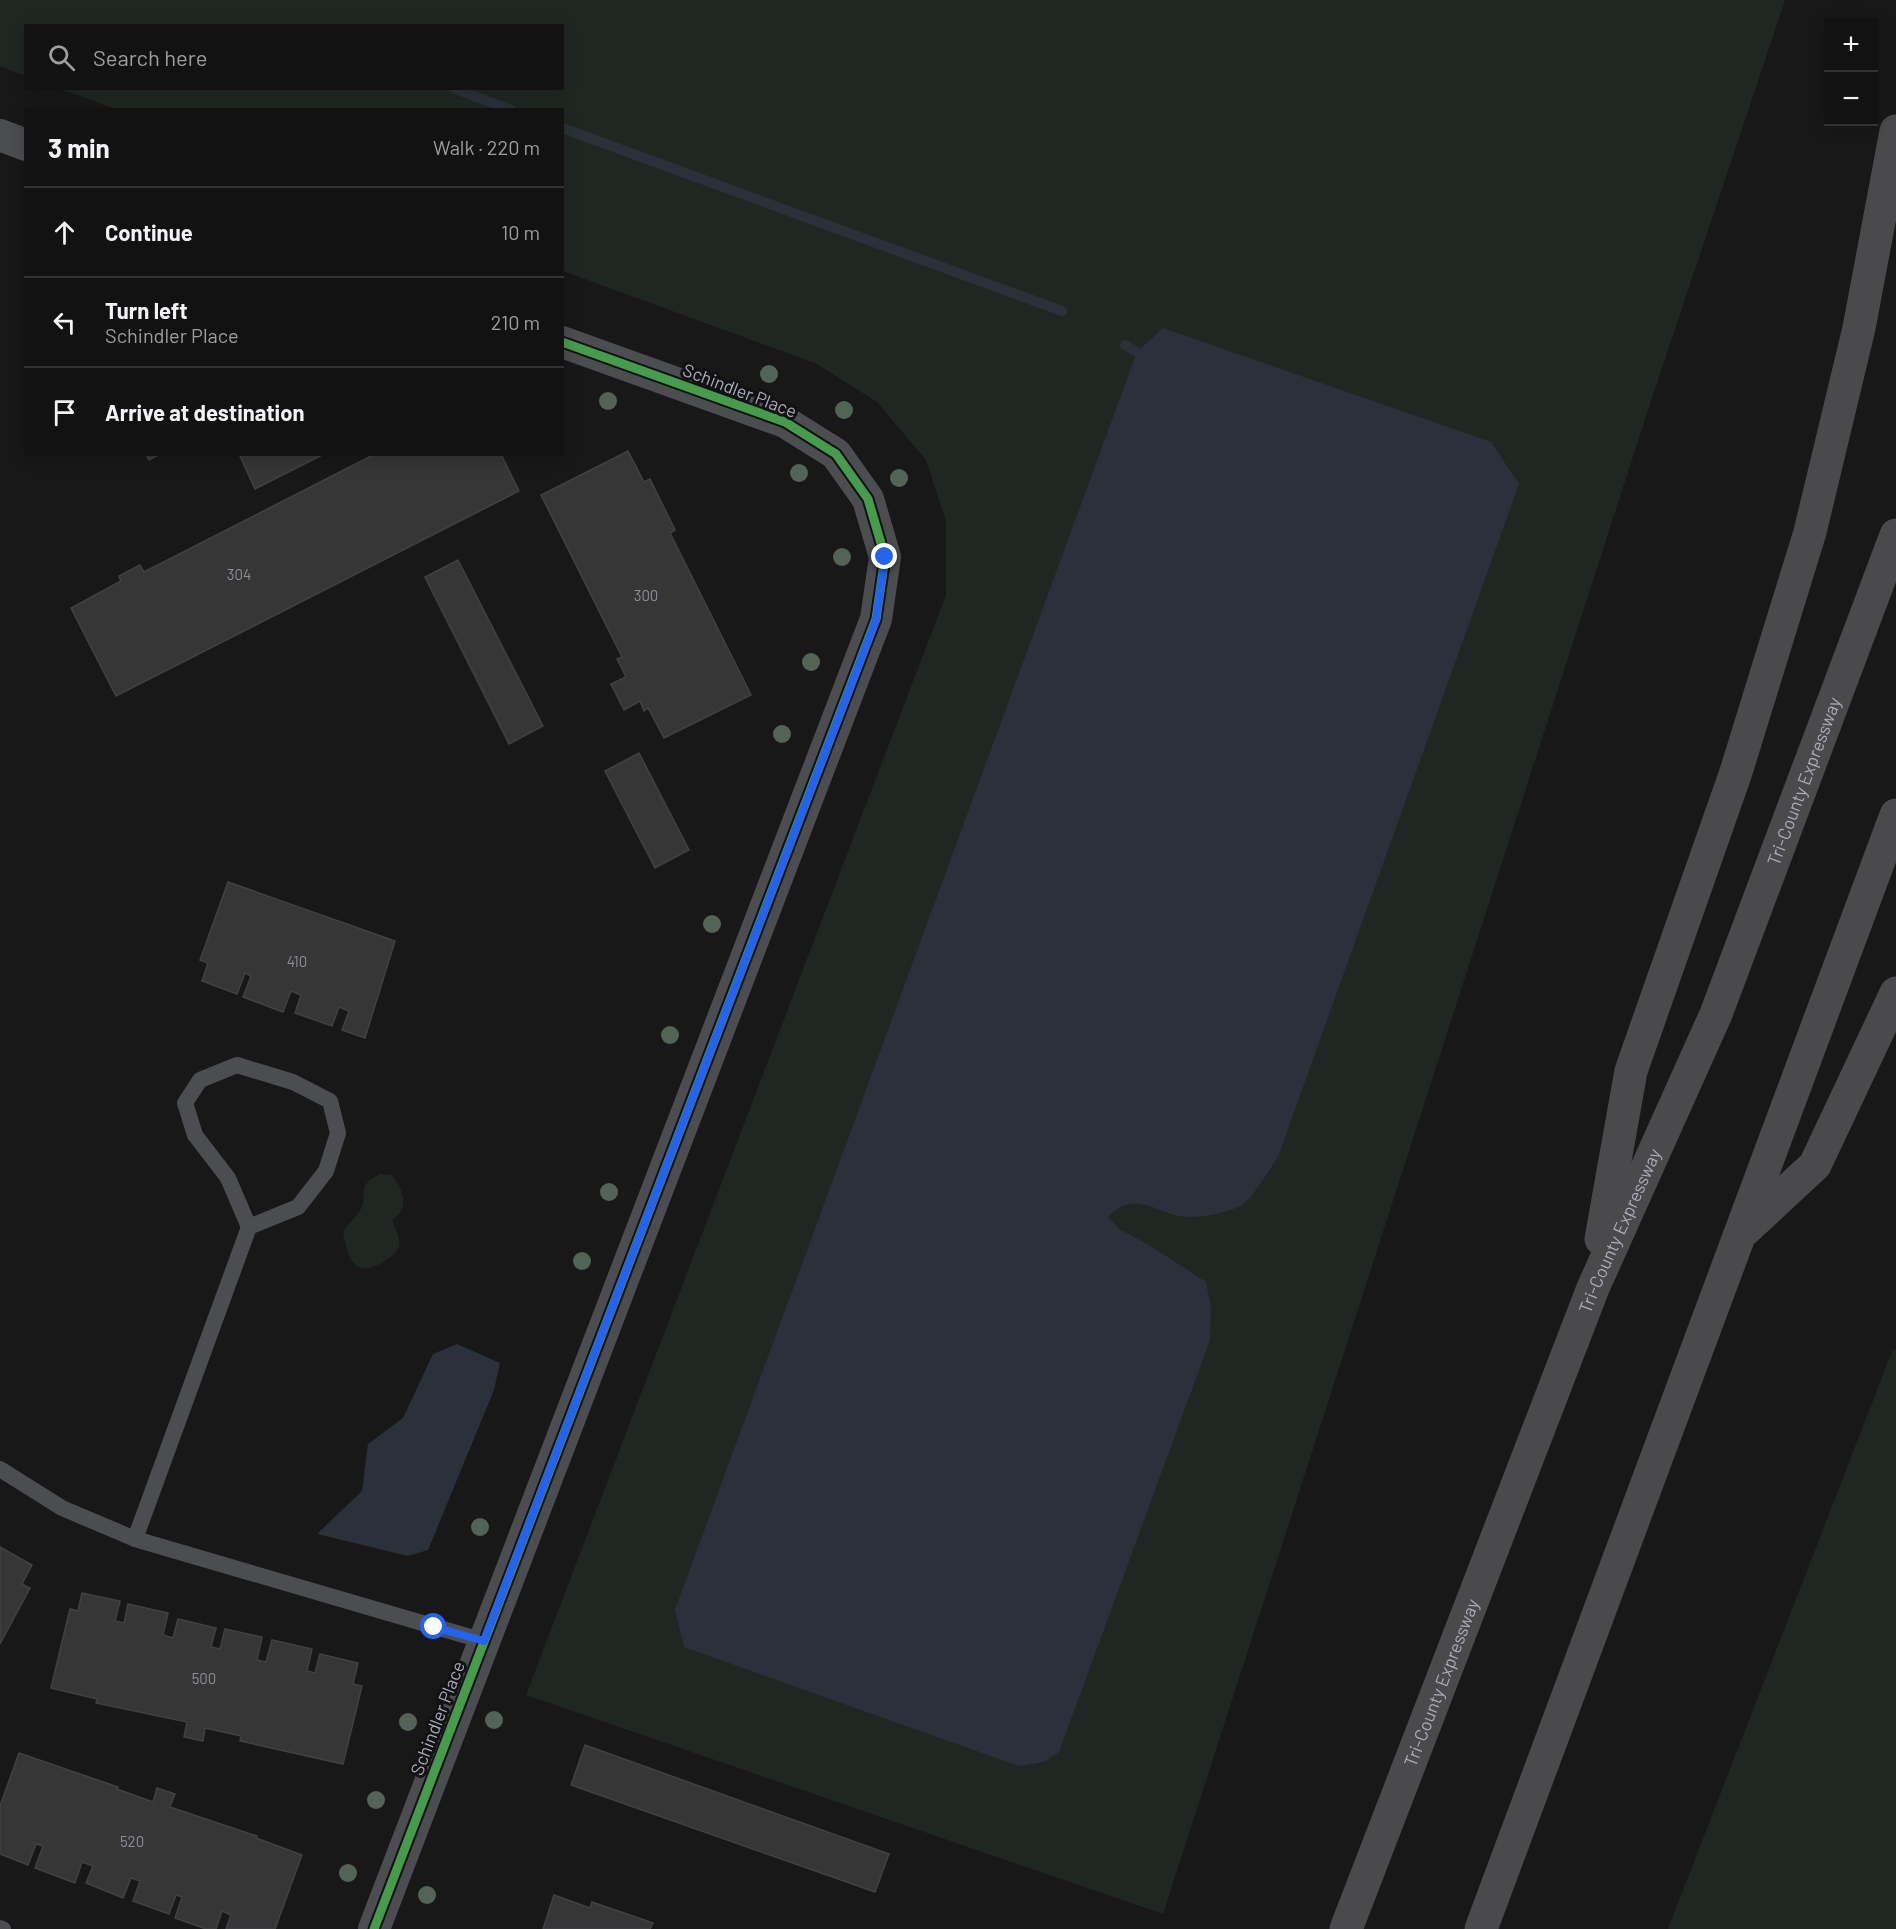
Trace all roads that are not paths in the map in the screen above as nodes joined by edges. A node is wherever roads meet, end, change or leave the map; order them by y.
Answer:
1 (1896, 131) edge
2 (0, 135) edge
3 (24, 144) edge
4 (564, 343) edge
5 (1896, 535) edge
6 (1896, 814) edge
7 (1896, 993) edge
8 (249, 1227) junction
9 (1742, 1233) junction
10 (1593, 1288) junction
11 (0, 1469) edge
12 (135, 1539) junction
13 (484, 1641) junction
14 (374, 1929) edge
15 (1346, 1929) edge
16 (1481, 1929) edge

1 - 10 highway
2 - 3 street
4 - 13 street, Schindler Place
5 - 10 highway, Tri-County Expressway
6 - 9 highway
7 - 9 highway
8 - 8 lane
8 - 12 lane
9 - 16 highway
10 - 15 highway, Tri-County Expressway
11 - 12 lane
12 - 13 lane
13 - 14 street, Schindler Place

